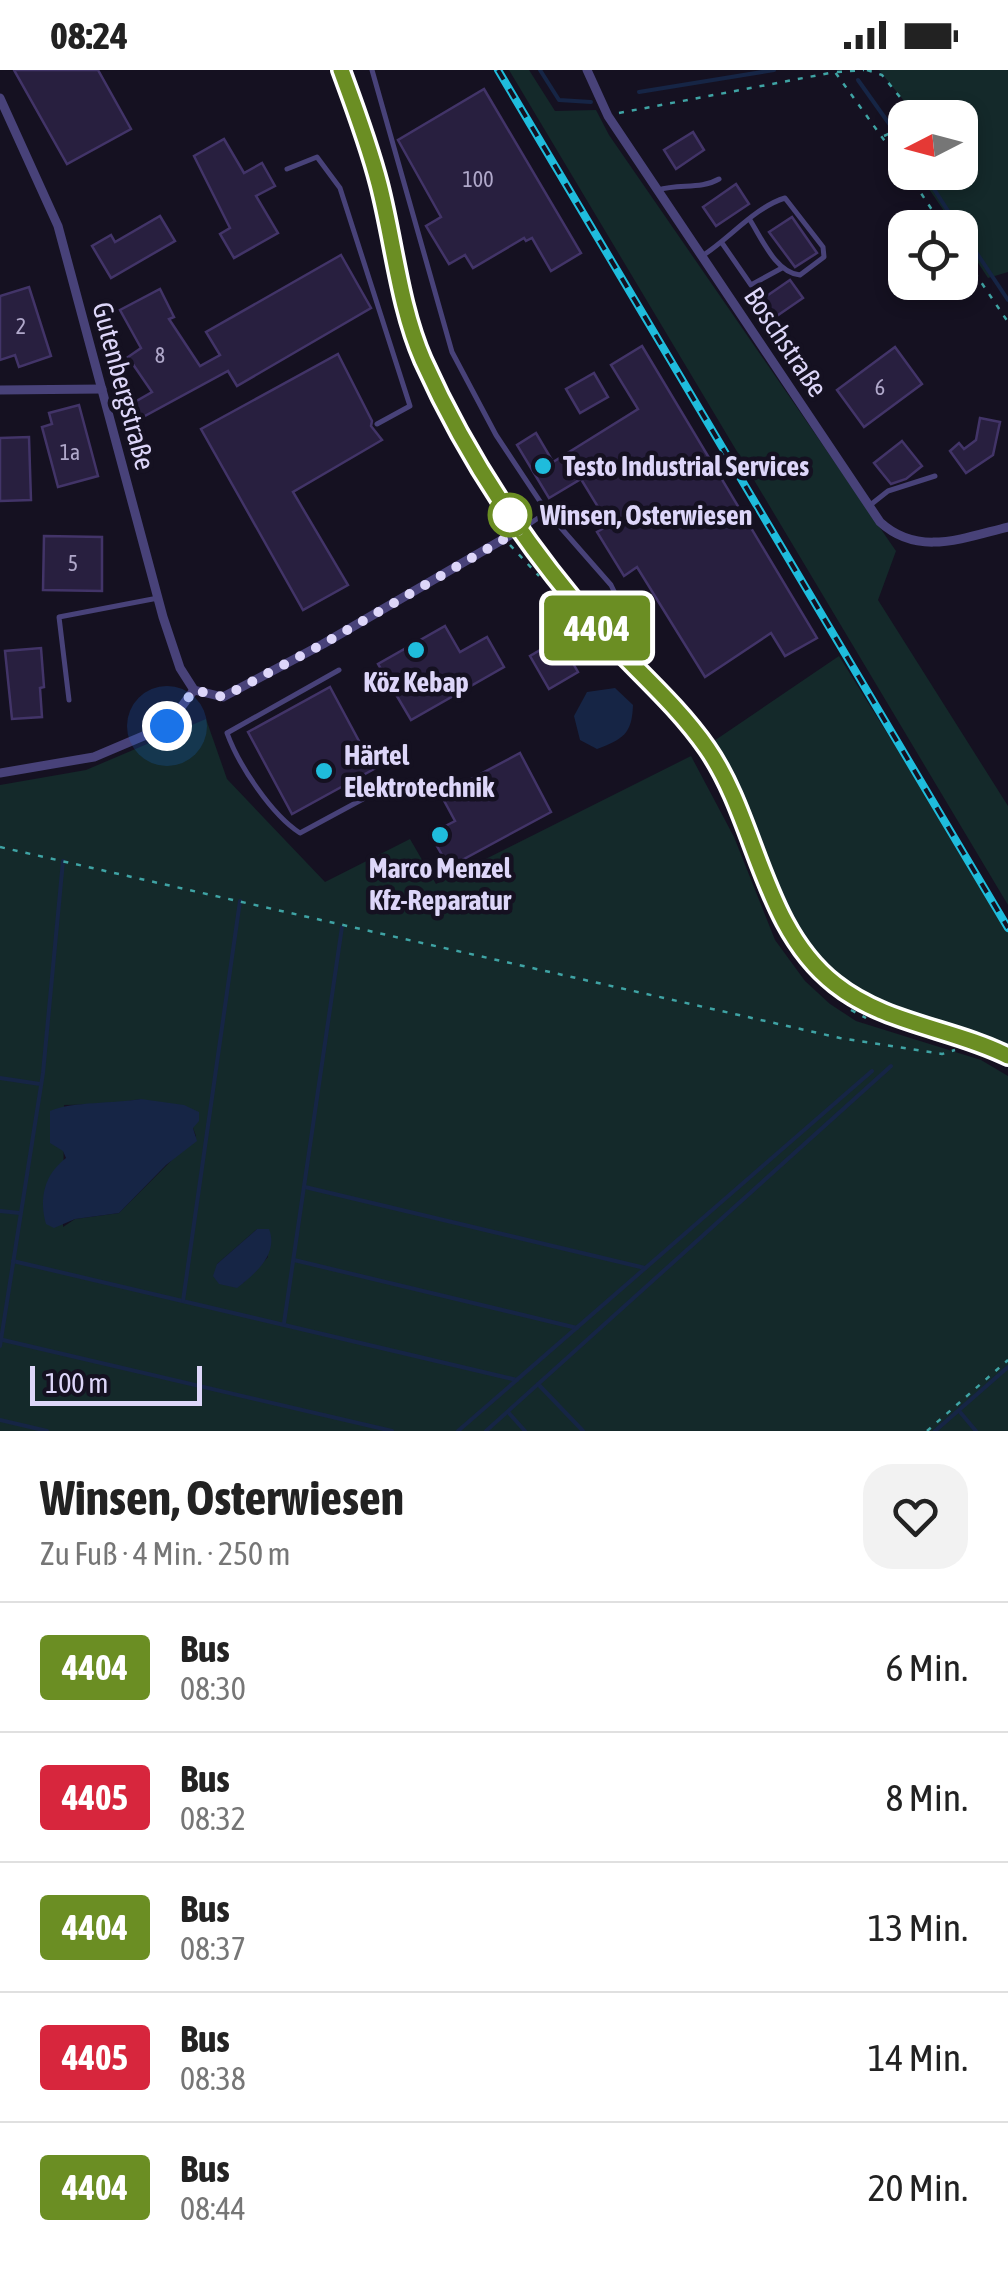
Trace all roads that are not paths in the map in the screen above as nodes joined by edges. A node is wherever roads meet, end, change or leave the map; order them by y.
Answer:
1 (341, 70) edge
2 (372, 70) edge
3 (590, 71) edge
4 (0, 98) edge
5 (287, 170) dead end
6 (719, 180) dead end
7 (658, 190) junction
8 (750, 220) junction
9 (722, 243) junction
10 (702, 256) junction
11 (782, 268) junction
12 (102, 389) junction
13 (0, 390) edge
14 (377, 424) dead end
15 (936, 476) dead end
16 (870, 506) junction
17 (547, 512) junction
18 (1008, 527) edge
19 (520, 530) junction
20 (158, 598) junction
21 (613, 645) junction
22 (339, 670) dead end
23 (194, 690) junction
24 (70, 700) dead end
25 (0, 773) edge
26 (363, 799) dead end
27 (1008, 1056) edge

1 - 19 main road
2 - 17 lane
3 - 7 street, Boschstraße
4 - 12 street, Gutenbergstraße
5 - 14 lane
6 - 7 lane
7 - 10 street, Boschstraße
8 - 9 lane
8 - 11 lane
8 - 11 lane
9 - 10 lane
9 - 11 lane
10 - 16 street, Boschstraße
12 - 13 street
12 - 20 street, Gutenbergstraße
15 - 16 lane
16 - 18 street, Boschstraße
17 - 19 lane
17 - 21 lane
19 - 21 main road
19 - 23 street
20 - 23 street, Gutenbergstraße
20 - 24 lane
21 - 27 main road
22 - 26 lane
23 - 25 street

